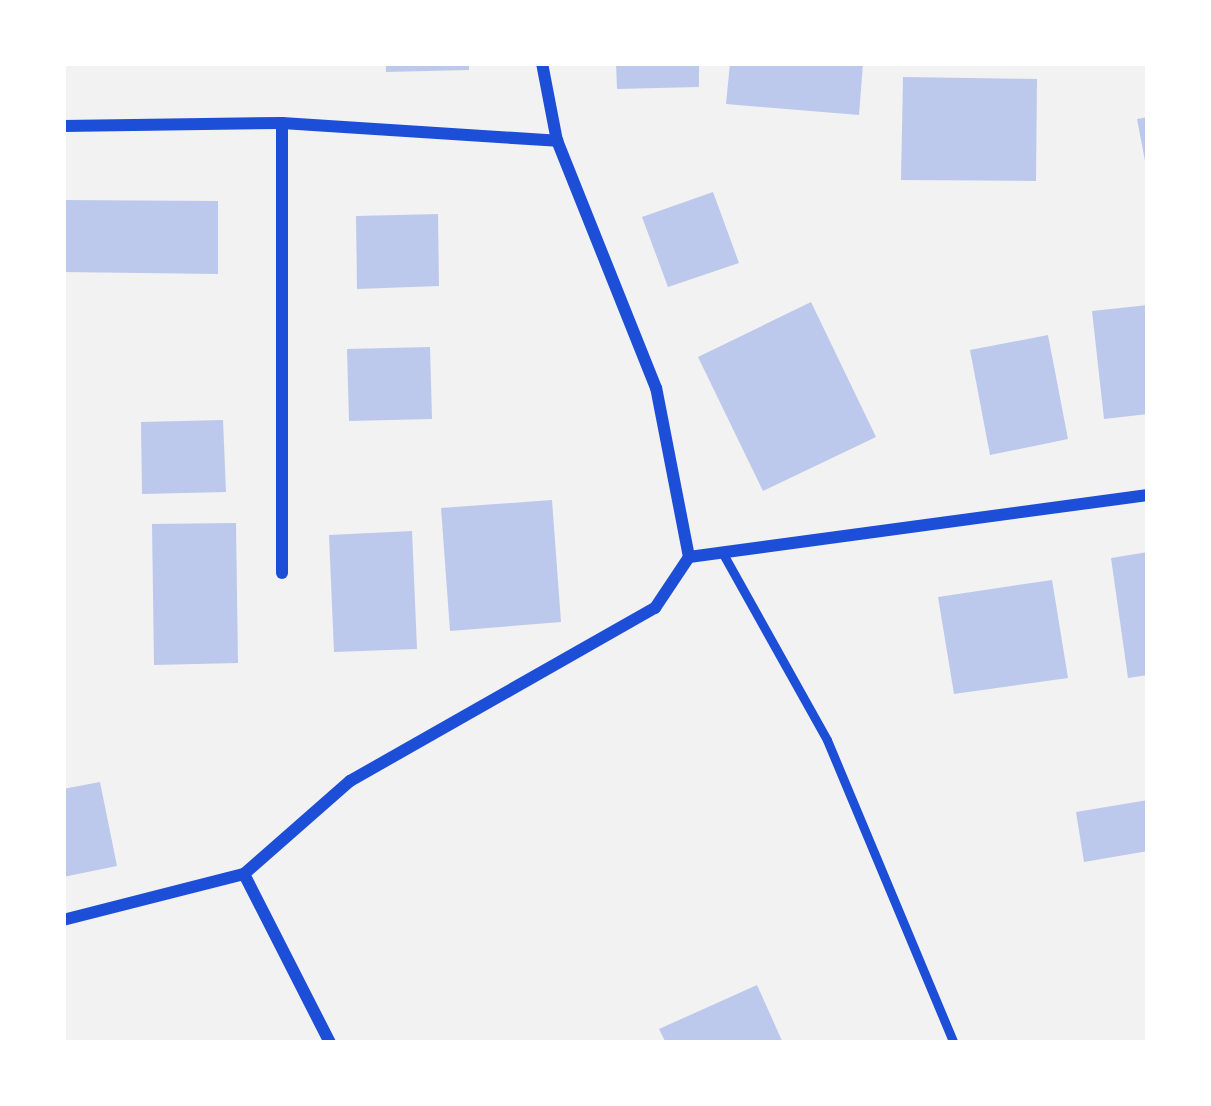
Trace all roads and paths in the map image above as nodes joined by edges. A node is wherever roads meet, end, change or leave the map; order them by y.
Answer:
1 (542, 63) edge
2 (281, 122) junction
3 (63, 126) edge
4 (557, 141) junction
5 (1148, 495) edge
6 (722, 552) junction
7 (689, 557) junction
8 (281, 573) dead end
9 (244, 874) junction
10 (63, 920) edge
11 (330, 1043) edge
12 (954, 1043) edge

1 - 4 street
2 - 3 street
2 - 4 street
2 - 8 street
4 - 7 street
5 - 6 street
6 - 7 street
6 - 12 lane
7 - 9 street
9 - 10 street
9 - 11 street

